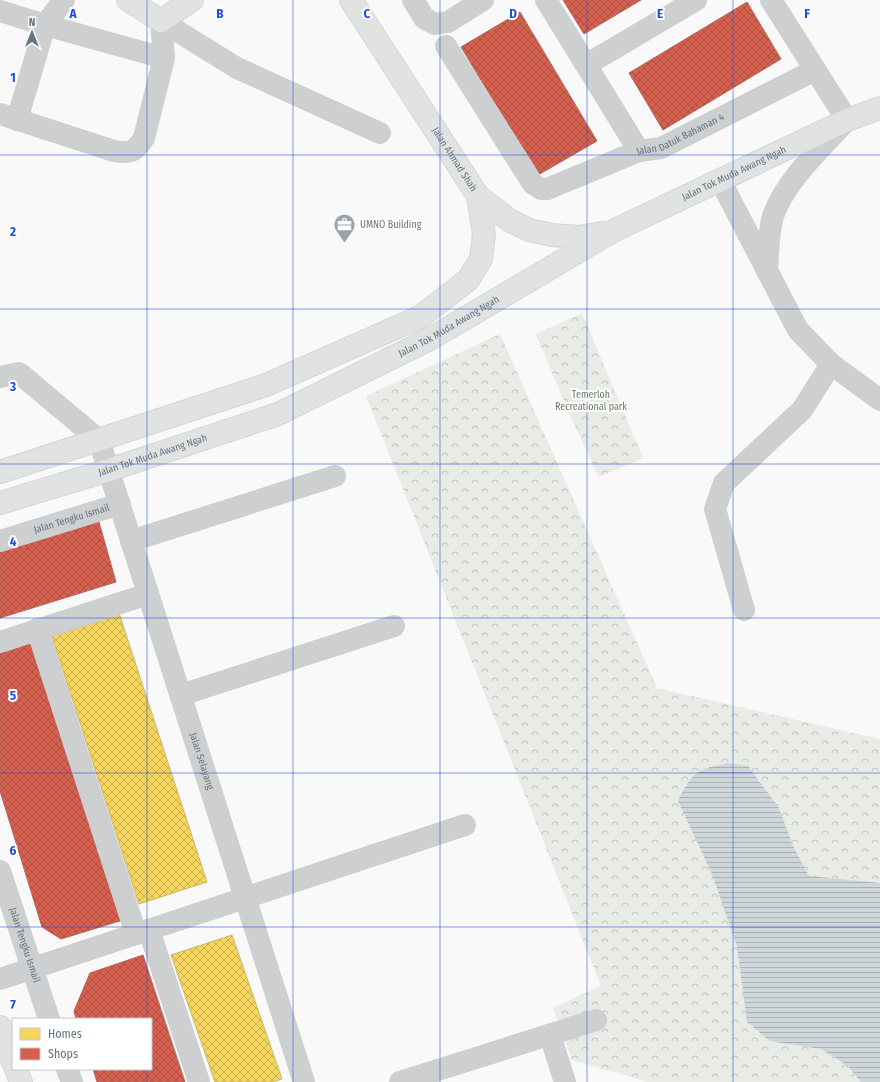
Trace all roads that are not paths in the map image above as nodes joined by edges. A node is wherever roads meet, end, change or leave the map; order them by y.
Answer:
1 (64, 0) edge
2 (192, 0) edge
3 (351, 0) edge
4 (413, 0) edge
5 (483, 0) edge
6 (546, 0) edge
7 (696, 0) edge
8 (771, 0) edge
9 (140, 2) edge
10 (0, 11) edge
11 (161, 21) junction
12 (45, 25) junction
13 (446, 46) dead end
14 (164, 58) junction
15 (586, 65) junction
16 (815, 70) junction
17 (880, 108) edge
18 (9, 117) edge
19 (847, 120) junction
20 (380, 133) dead end
21 (639, 151) junction
22 (720, 180) junction
23 (478, 196) junction
24 (613, 230) junction
25 (767, 271) junction
26 (831, 364) junction
27 (0, 377) edge
28 (880, 400) edge
29 (99, 440) junction
30 (109, 470) junction
31 (0, 472) edge
32 (335, 476) dead end
33 (0, 503) edge
34 (120, 504) junction
35 (131, 540) junction
36 (0, 541) edge
37 (148, 594) junction
38 (744, 610) dead end
39 (394, 626) dead end
40 (37, 630) junction
41 (0, 642) edge
42 (181, 695) junction
43 (465, 825) dead end
44 (0, 871) edge
45 (245, 898) junction
46 (143, 932) junction
47 (31, 968) junction
48 (0, 979) edge
49 (49, 1018) edge
50 (596, 1020) dead end
51 (0, 1027) edge
52 (550, 1035) junction
53 (12, 1059) edge
54 (16, 1070) edge
55 (67, 1070) edge
56 (21, 1082) edge
57 (72, 1082) edge
58 (199, 1082) edge
59 (304, 1082) edge
60 (400, 1082) edge
61 (565, 1082) edge

1 - 12 street
2 - 11 main road
3 - 23 main road, Jalan Ahmad Shah
4 - 5 street
6 - 15 street, Jalan Datuk Bahaman 4
7 - 15 street
8 - 16 street
9 - 11 main road
10 - 12 street
11 - 14 street
11 - 20 street
12 - 14 street
12 - 18 street
13 - 21 street
14 - 18 street
15 - 21 street, Jalan Datuk Bahaman 4
16 - 19 street
16 - 21 street, Jalan Datuk Bahaman 4
17 - 19 main road, Jalan Tok Muda Awang Ngah
19 - 22 main road, Jalan Tok Muda Awang Ngah
19 - 25 street
22 - 24 main road, Jalan Tok Muda Awang Ngah
22 - 25 street
23 - 24 main road, Jalan Ahmad Shah
23 - 29 main road
24 - 30 main road, Jalan Tok Muda Awang Ngah
25 - 26 street
26 - 28 street
26 - 38 street
27 - 29 street
29 - 30 street, Jalan Selayang
29 - 31 main road
30 - 33 main road, Jalan Tok Muda Awang Ngah
30 - 34 street, Jalan Selayang
32 - 35 street
34 - 35 street, Jalan Selayang
34 - 36 street, Jalan Tengku Ismail
35 - 37 street, Jalan Selayang
37 - 40 street
37 - 42 street, Jalan Selayang
39 - 42 street
40 - 41 street
40 - 46 street
42 - 45 street, Jalan Selayang
43 - 45 street
44 - 47 street, Jalan Tengku Ismail
45 - 46 street
45 - 59 street, Jalan Selayang
46 - 47 street
46 - 58 street
47 - 48 street
47 - 49 street, Jalan Tengku Ismail
50 - 52 street
51 - 53 main road
52 - 60 street
52 - 61 street
54 - 56 main road
55 - 57 street

